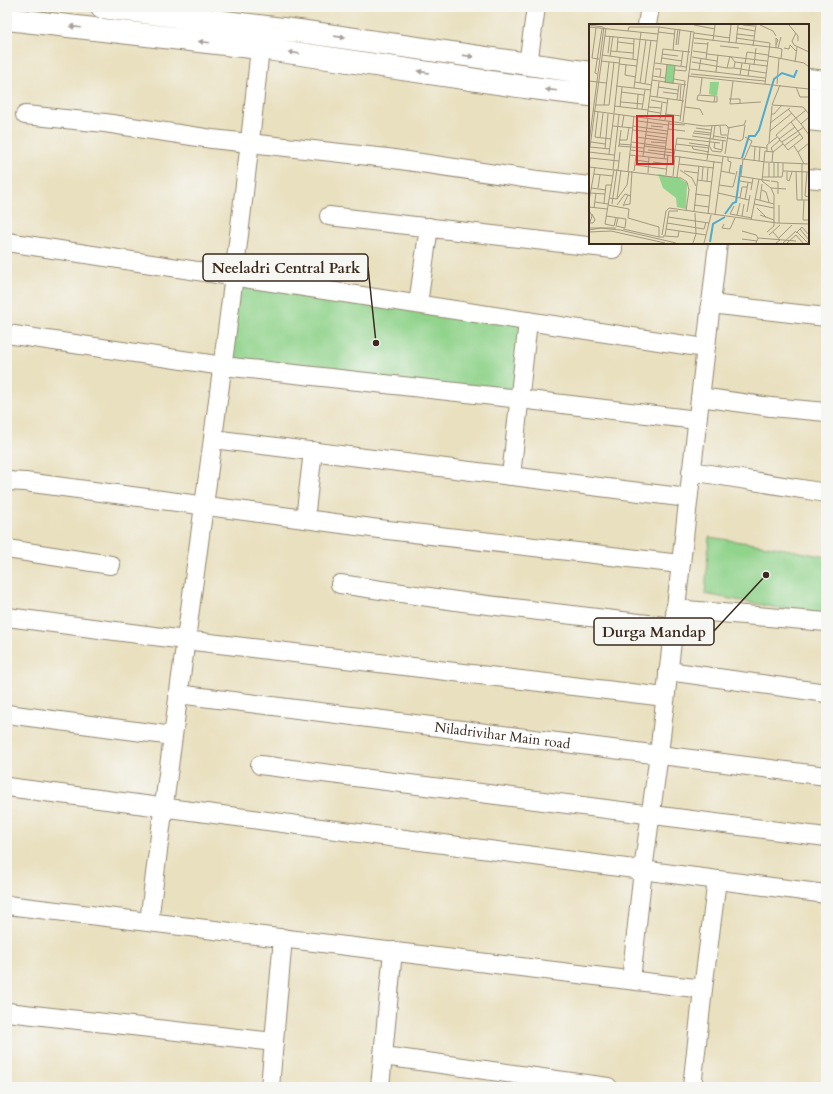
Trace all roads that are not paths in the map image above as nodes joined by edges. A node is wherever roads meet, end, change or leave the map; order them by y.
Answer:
1 (102, 7) edge
2 (536, 7) edge
3 (650, 7) edge
4 (247, 16) edge
5 (7, 19) edge
6 (647, 24) edge
7 (251, 47) junction
8 (528, 64) junction
9 (589, 73) edge
10 (809, 78) edge
11 (826, 80) edge
12 (589, 95) edge
13 (809, 98) edge
14 (826, 100) edge
15 (24, 115) dead end
16 (809, 119) edge
17 (826, 121) edge
18 (250, 143) junction
19 (809, 178) edge
20 (826, 180) edge
21 (589, 186) edge
22 (329, 216) dead end
23 (429, 228) junction
24 (7, 242) edge
25 (718, 244) edge
26 (613, 249) dead end
27 (234, 276) junction
28 (418, 304) junction
29 (710, 304) junction
30 (826, 317) edge
31 (528, 321) junction
32 (7, 334) edge
33 (705, 348) junction
34 (223, 366) junction
35 (700, 397) junction
36 (520, 399) junction
37 (826, 412) edge
38 (697, 420) junction
39 (213, 439) junction
40 (313, 451) junction
41 (691, 472) junction
42 (511, 476) junction
43 (7, 481) edge
44 (826, 493) edge
45 (688, 498) junction
46 (204, 505) junction
47 (305, 518) junction
48 (7, 549) edge
49 (680, 564) junction
50 (111, 565) dead end
51 (340, 584) dead end
52 (675, 609) junction
53 (7, 617) edge
54 (826, 622) edge
55 (673, 627) junction
56 (185, 640) junction
57 (668, 671) junction
58 (826, 693) edge
59 (178, 694) junction
60 (665, 697) junction
61 (7, 714) edge
62 (172, 736) junction
63 (659, 754) junction
64 (260, 765) dead end
65 (826, 776) edge
66 (7, 787) edge
67 (163, 807) junction
68 (650, 815) junction
69 (826, 837) edge
70 (643, 870) junction
71 (717, 880) junction
72 (826, 894) edge
73 (7, 905) edge
74 (149, 922) junction
75 (283, 938) junction
76 (393, 952) junction
77 (631, 980) junction
78 (703, 989) junction
79 (7, 1012) edge
80 (274, 1042) junction
81 (383, 1056) junction
82 (270, 1087) edge
83 (380, 1087) edge
84 (608, 1087) edge
85 (692, 1087) edge

1 - 4 street
2 - 8 street
3 - 6 street
4 - 7 street
4 -> 8 street
7 -> 5 street
12 -> 7 street
7 - 18 street
8 - 9 street
10 - 11 street
13 - 14 street
15 - 18 street
16 - 17 street
18 - 21 street
18 - 27 street
19 - 20 street
22 - 23 street
23 - 26 street
23 - 28 street
24 - 27 street
25 - 29 street
27 - 28 street
27 - 34 street
28 - 31 street
29 - 30 street
29 - 33 street
31 - 33 street
31 - 36 street
32 - 34 street
33 - 35 street
34 - 36 street
34 - 39 street
35 - 37 street
35 - 38 street
36 - 38 street
36 - 42 street
38 - 41 street
39 - 40 street
39 - 46 street
40 - 42 street
40 - 47 street
41 - 44 street
41 - 45 street
42 - 45 street
43 - 46 street
45 - 49 street
46 - 47 street
46 - 56 street
47 - 49 street
48 - 50 street
49 - 52 street
51 - 55 street
52 - 54 street
52 - 55 street
53 - 56 street
55 - 57 street
56 - 59 street
56 - 60 street
57 - 58 street
57 - 60 street
59 - 62 street
59 - 63 street, Niladrivihar Main road
60 - 63 street
61 - 62 street
62 - 67 street
63 - 65 street, Niladrivihar Main road
63 - 68 street
64 - 68 street
66 - 67 street
67 - 70 street
67 - 74 street
68 - 69 street
68 - 70 street
70 - 71 street
70 - 77 street
71 - 72 street
71 - 78 street
73 - 74 street
74 - 75 street
75 - 76 street
75 - 80 street
76 - 77 street
76 - 81 street
77 - 78 street
78 - 85 street
79 - 80 street
80 - 82 street
81 - 83 street
81 - 84 street

